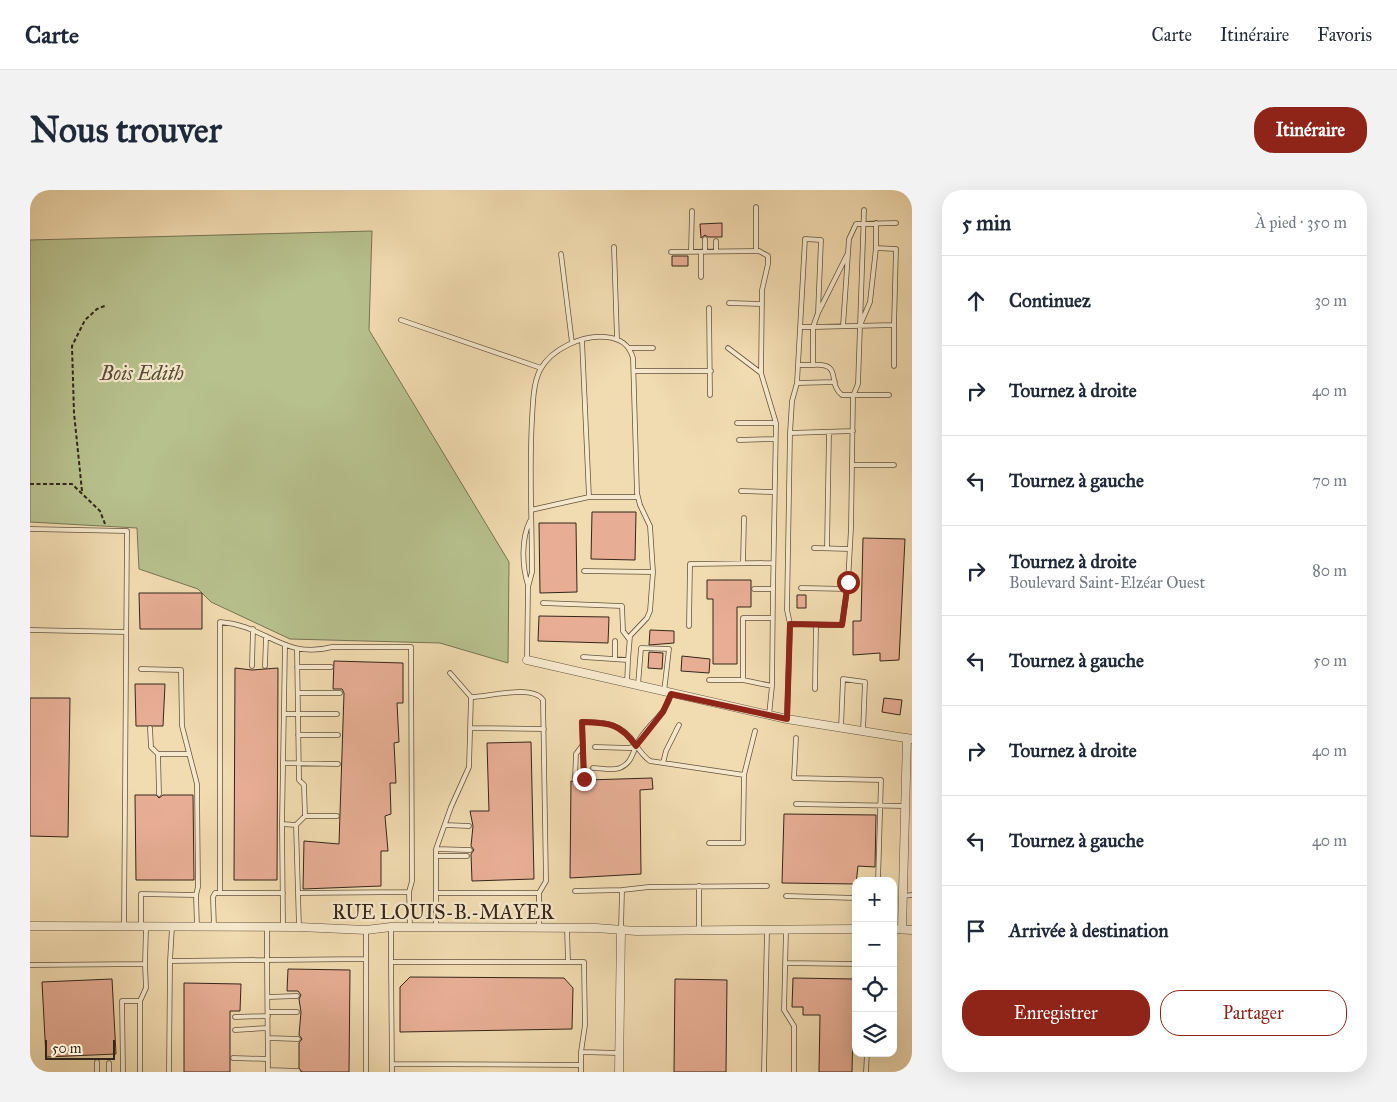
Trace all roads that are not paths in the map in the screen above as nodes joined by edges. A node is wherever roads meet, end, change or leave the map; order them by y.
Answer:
1 (756, 207) dead end
2 (864, 210) dead end
3 (692, 211) dead end
4 (863, 223) junction
5 (876, 223) junction
6 (896, 223) dead end
7 (706, 239) dead end
8 (716, 241) dead end
9 (614, 247) dead end
10 (876, 248) junction
11 (756, 251) junction
12 (671, 252) dead end
13 (691, 252) junction
14 (703, 252) junction
15 (716, 252) junction
16 (848, 252) junction
17 (561, 254) dead end
18 (700, 277) dead end
19 (729, 303) dead end
20 (762, 304) junction
21 (709, 308) dead end
22 (818, 313) junction
23 (401, 320) dead end
24 (860, 325) junction
25 (894, 325) junction
26 (843, 326) junction
27 (800, 327) junction
28 (813, 327) junction
29 (618, 339) junction
30 (582, 340) junction
31 (572, 344) junction
32 (629, 348) junction
33 (653, 348) dead end
34 (728, 348) dead end
35 (798, 365) junction
36 (813, 365) junction
37 (894, 366) dead end
38 (540, 368) junction
39 (634, 371) junction
40 (710, 371) junction
41 (761, 373) junction
42 (835, 382) junction
43 (797, 383) junction
44 (710, 395) dead end
45 (889, 395) dead end
46 (853, 396) junction
47 (737, 423) dead end
48 (776, 423) junction
49 (852, 431) junction
50 (829, 432) junction
51 (790, 433) junction
52 (775, 439) junction
53 (739, 440) dead end
54 (852, 465) junction
55 (894, 465) dead end
56 (740, 492) dead end
57 (774, 492) junction
58 (589, 497) junction
59 (638, 497) junction
60 (531, 510) junction
61 (744, 518) dead end
62 (531, 520) junction
63 (30, 529) edge
64 (814, 548) dead end
65 (827, 548) junction
66 (850, 549) junction
67 (743, 563) junction
68 (773, 563) junction
69 (584, 572) dead end
70 (653, 572) junction
71 (528, 587) junction
72 (801, 588) dead end
73 (754, 589) dead end
74 (773, 589) junction
75 (847, 589) junction
76 (543, 603) dead end
77 (772, 618) junction
78 (790, 624) junction
79 (816, 624) junction
80 (689, 626) dead end
81 (253, 629) junction
82 (30, 630) edge
83 (126, 632) junction
84 (266, 636) junction
85 (629, 639) junction
86 (615, 641) dead end
87 (285, 645) junction
88 (297, 649) junction
89 (583, 657) dead end
90 (615, 659) junction
91 (527, 660) joint
92 (628, 660) junction
93 (252, 666) dead end
94 (265, 666) dead end
95 (331, 666) dead end
96 (297, 667) junction
97 (141, 669) dead end
98 (450, 673) dead end
99 (709, 680) dead end
100 (743, 680) junction
101 (626, 683) junction
102 (638, 686) junction
103 (772, 686) junction
104 (815, 689) dead end
105 (298, 693) junction
106 (340, 693) dead end
107 (667, 693) junction
108 (471, 697) junction
109 (284, 714) junction
110 (298, 714) junction
111 (338, 714) dead end
112 (768, 716) junction
113 (787, 719) junction
114 (679, 725) dead end
115 (150, 728) dead end
116 (470, 728) junction
117 (544, 728) junction
118 (841, 728) junction
119 (755, 731) dead end
120 (863, 732) junction
121 (338, 735) dead end
122 (298, 736) junction
123 (796, 738) dead end
124 (909, 739) edge
125 (582, 746) junction
126 (636, 746) junction
127 (595, 747) dead end
128 (158, 754) junction
129 (189, 754) junction
130 (283, 763) junction
131 (299, 763) junction
132 (663, 763) junction
133 (338, 764) dead end
134 (593, 768) dead end
135 (744, 775) junction
136 (909, 777) edge
137 (575, 778) dead end
138 (584, 779) dead end
139 (159, 794) dead end
140 (796, 804) dead end
141 (880, 806) junction
142 (905, 806) junction
143 (304, 816) junction
144 (338, 816) dead end
145 (282, 824) junction
146 (296, 824) junction
147 (445, 825) junction
148 (469, 826) dead end
149 (709, 844) dead end
150 (436, 849) junction
151 (470, 850) dead end
152 (436, 856) junction
153 (467, 856) dead end
154 (878, 877) edge
155 (699, 886) junction
156 (767, 886) dead end
157 (622, 890) junction
158 (574, 891) dead end
159 (220, 892) junction
160 (298, 892) junction
161 (410, 892) junction
162 (282, 893) junction
163 (436, 893) junction
164 (539, 893) junction
165 (196, 895) junction
166 (786, 896) dead end
167 (902, 896) junction
168 (912, 896) edge
169 (852, 898) edge
170 (30, 926) edge
171 (124, 927) junction
172 (143, 927) junction
173 (172, 927) junction
174 (196, 927) junction
175 (214, 927) junction
176 (267, 927) junction
177 (283, 927) junction
178 (299, 927) junction
179 (390, 927) junction
180 (410, 927) junction
181 (436, 927) junction
182 (539, 928) junction
183 (567, 928) junction
184 (767, 928) junction
185 (786, 928) junction
186 (621, 929) junction
187 (852, 929) edge
188 (897, 929) edge
189 (902, 929) junction
190 (366, 930) junction
191 (912, 930) edge
192 (699, 931) junction
193 (267, 960) junction
194 (366, 960) junction
195 (170, 961) junction
196 (391, 962) junction
197 (568, 962) junction
198 (785, 963) junction
199 (145, 964) junction
200 (852, 964) edge
201 (30, 965) edge
202 (297, 996) dead end
203 (268, 997) junction
204 (140, 1001) junction
205 (297, 1012) dead end
206 (268, 1014) junction
207 (235, 1017) dead end
208 (268, 1028) junction
209 (235, 1030) dead end
210 (268, 1038) junction
211 (298, 1039) dead end
212 (581, 1052) junction
213 (620, 1053) junction
214 (867, 1057) edge
215 (233, 1058) dead end
216 (267, 1059) junction
217 (97, 1062) dead end
218 (109, 1063) dead end
219 (392, 1064) junction
220 (581, 1066) junction
221 (268, 1071) edge
222 (298, 1071) dead end
223 (97, 1072) edge
224 (109, 1072) edge
225 (124, 1072) edge
226 (140, 1072) edge
227 (170, 1072) edge
228 (366, 1072) edge
229 (392, 1072) edge
230 (581, 1072) edge
231 (619, 1072) edge
232 (764, 1072) edge
233 (794, 1072) edge
234 (866, 1072) edge

1 - 11 lane
2 - 4 lane
3 - 13 lane
4 - 5 lane
4 - 16 lane
4 - 24 lane
5 - 6 lane
5 - 10 lane
7 - 14 lane
8 - 15 lane
9 - 29 lane
10 - 24 lane
10 - 25 lane
11 - 15 lane
11 - 20 lane
12 - 13 lane
13 - 14 lane
14 - 15 lane
14 - 18 lane
16 - 22 lane
16 - 26 lane
17 - 31 lane
19 - 20 lane
20 - 41 lane
21 - 40 lane
22 - 27 lane
22 - 28 lane
23 - 38 lane
24 - 25 lane
24 - 26 lane
24 - 46 lane
25 - 37 lane
26 - 28 lane
27 - 28 lane
27 - 35 lane
28 - 36 lane
29 - 30 lane
29 - 32 lane
30 - 31 lane
30 - 58 lane
31 - 38 lane
32 - 33 lane
32 - 39 lane
34 - 41 lane
35 - 36 lane
35 - 43 lane
36 - 42 lane
38 - 60 lane
39 - 40 lane
39 - 59 lane
40 - 44 lane
41 - 48 lane
42 - 43 lane
42 - 46 lane
43 - 51 lane
45 - 46 lane
46 - 49 lane
47 - 48 lane
48 - 52 lane
49 - 50 lane
49 - 54 lane
50 - 51 lane
50 - 65 lane
51 - 78 lane
52 - 53 lane
52 - 57 lane
54 - 55 lane
54 - 66 lane
56 - 57 lane
57 - 68 lane
58 - 59 lane
58 - 60 lane
59 - 70 lane
60 - 62 lane
61 - 67 lane
62 - 71 lane
62 - 71 lane
63 - 83 lane
64 - 65 lane
65 - 66 lane
66 - 75 lane
67 - 68 lane
67 - 80 lane
68 - 74 lane
69 - 70 lane
70 - 85 lane
71 - 91 lane
72 - 75 lane
73 - 74 lane
74 - 77 lane
75 - 79 lane
76 - 85 lane
77 - 100 lane
77 - 103 lane
78 - 79 lane
78 - 113 lane
79 - 104 lane
81 - 84 lane
81 - 93 lane
81 - 159 lane
82 - 83 lane
83 - 171 lane
84 - 87 lane
84 - 94 lane
85 - 92 lane
86 - 90 lane
87 - 88 lane
87 - 109 lane
88 - 96 lane
88 - 161 lane
89 - 90 lane
90 - 92 lane
91 - 101 street
92 - 101 lane
95 - 96 lane
96 - 105 lane
97 - 129 lane
98 - 108 lane
99 - 100 lane
100 - 103 lane
101 - 102 street
102 - 107 street
102 - 107 lane
103 - 112 lane
105 - 106 lane
105 - 110 lane
107 - 112 street
107 - 126 lane
108 - 116 lane
108 - 117 lane
109 - 110 lane
109 - 130 lane
110 - 111 lane
110 - 122 lane
112 - 113 street
113 - 118 street
114 - 132 lane
115 - 128 lane
116 - 117 lane
116 - 147 lane
117 - 164 lane
118 - 120 street
118 - 120 lane
119 - 135 lane
120 - 124 street
121 - 122 lane
122 - 131 lane
123 - 141 lane
124 - 136 street
125 - 126 lane
125 - 137 lane
125 - 138 lane
126 - 127 lane
126 - 132 lane
126 - 134 lane
128 - 129 lane
128 - 139 lane
129 - 165 lane
130 - 131 lane
130 - 145 lane
131 - 133 lane
131 - 143 lane
132 - 135 lane
135 - 149 lane
136 - 142 street
140 - 141 lane
141 - 142 lane
141 - 154 lane
142 - 167 street
143 - 144 lane
143 - 146 lane
145 - 146 lane
145 - 162 lane
146 - 160 lane
147 - 148 lane
147 - 150 lane
150 - 151 lane
150 - 152 lane
152 - 153 lane
152 - 163 lane
155 - 156 lane
155 - 157 lane
155 - 192 lane
157 - 158 lane
157 - 186 lane
159 - 162 lane
159 - 175 lane
160 - 161 lane
160 - 178 lane
161 - 180 lane
162 - 177 lane
163 - 164 lane
163 - 181 lane
164 - 182 lane
165 - 172 lane
165 - 174 lane
166 - 169 lane
167 - 168 lane
167 - 189 street
170 - 171 street, RUE LOUIS-B.-MAYER
171 - 172 street, RUE LOUIS-B.-MAYER
172 - 173 street, RUE LOUIS-B.-MAYER
172 - 199 lane
173 - 174 street, RUE LOUIS-B.-MAYER
173 - 195 lane
174 - 175 street, RUE LOUIS-B.-MAYER
175 - 176 street, RUE LOUIS-B.-MAYER
176 - 177 street, RUE LOUIS-B.-MAYER
176 - 193 lane
177 - 178 street, RUE LOUIS-B.-MAYER
178 - 190 street, RUE LOUIS-B.-MAYER
179 - 180 street, RUE LOUIS-B.-MAYER
179 - 190 street, RUE LOUIS-B.-MAYER
179 - 196 lane
180 - 181 street, RUE LOUIS-B.-MAYER
181 - 182 street, RUE LOUIS-B.-MAYER
182 - 183 street, RUE LOUIS-B.-MAYER
183 - 186 street, RUE LOUIS-B.-MAYER
183 - 197 lane
184 - 185 street, RUE LOUIS-B.-MAYER
184 - 192 street, RUE LOUIS-B.-MAYER
184 - 232 lane
185 - 187 street, RUE LOUIS-B.-MAYER
185 - 198 lane
186 - 192 street, RUE LOUIS-B.-MAYER
186 - 213 street
188 - 189 street
189 - 191 street
190 - 194 lane
193 - 194 lane
193 - 195 lane
193 - 203 lane
194 - 228 lane
195 - 227 lane
196 - 197 lane
196 - 219 lane
197 - 212 lane
198 - 200 lane
198 - 233 lane
199 - 201 lane
199 - 204 lane
202 - 203 lane
203 - 206 lane
204 - 225 lane
204 - 226 lane
205 - 206 lane
206 - 207 lane
206 - 208 lane
208 - 209 lane
208 - 210 lane
210 - 211 lane
210 - 216 lane
212 - 213 lane
212 - 220 lane
213 - 231 street
214 - 234 lane
215 - 216 lane
216 - 221 lane
217 - 223 lane
218 - 224 lane
219 - 220 lane
219 - 229 lane
220 - 230 lane
221 - 222 lane

